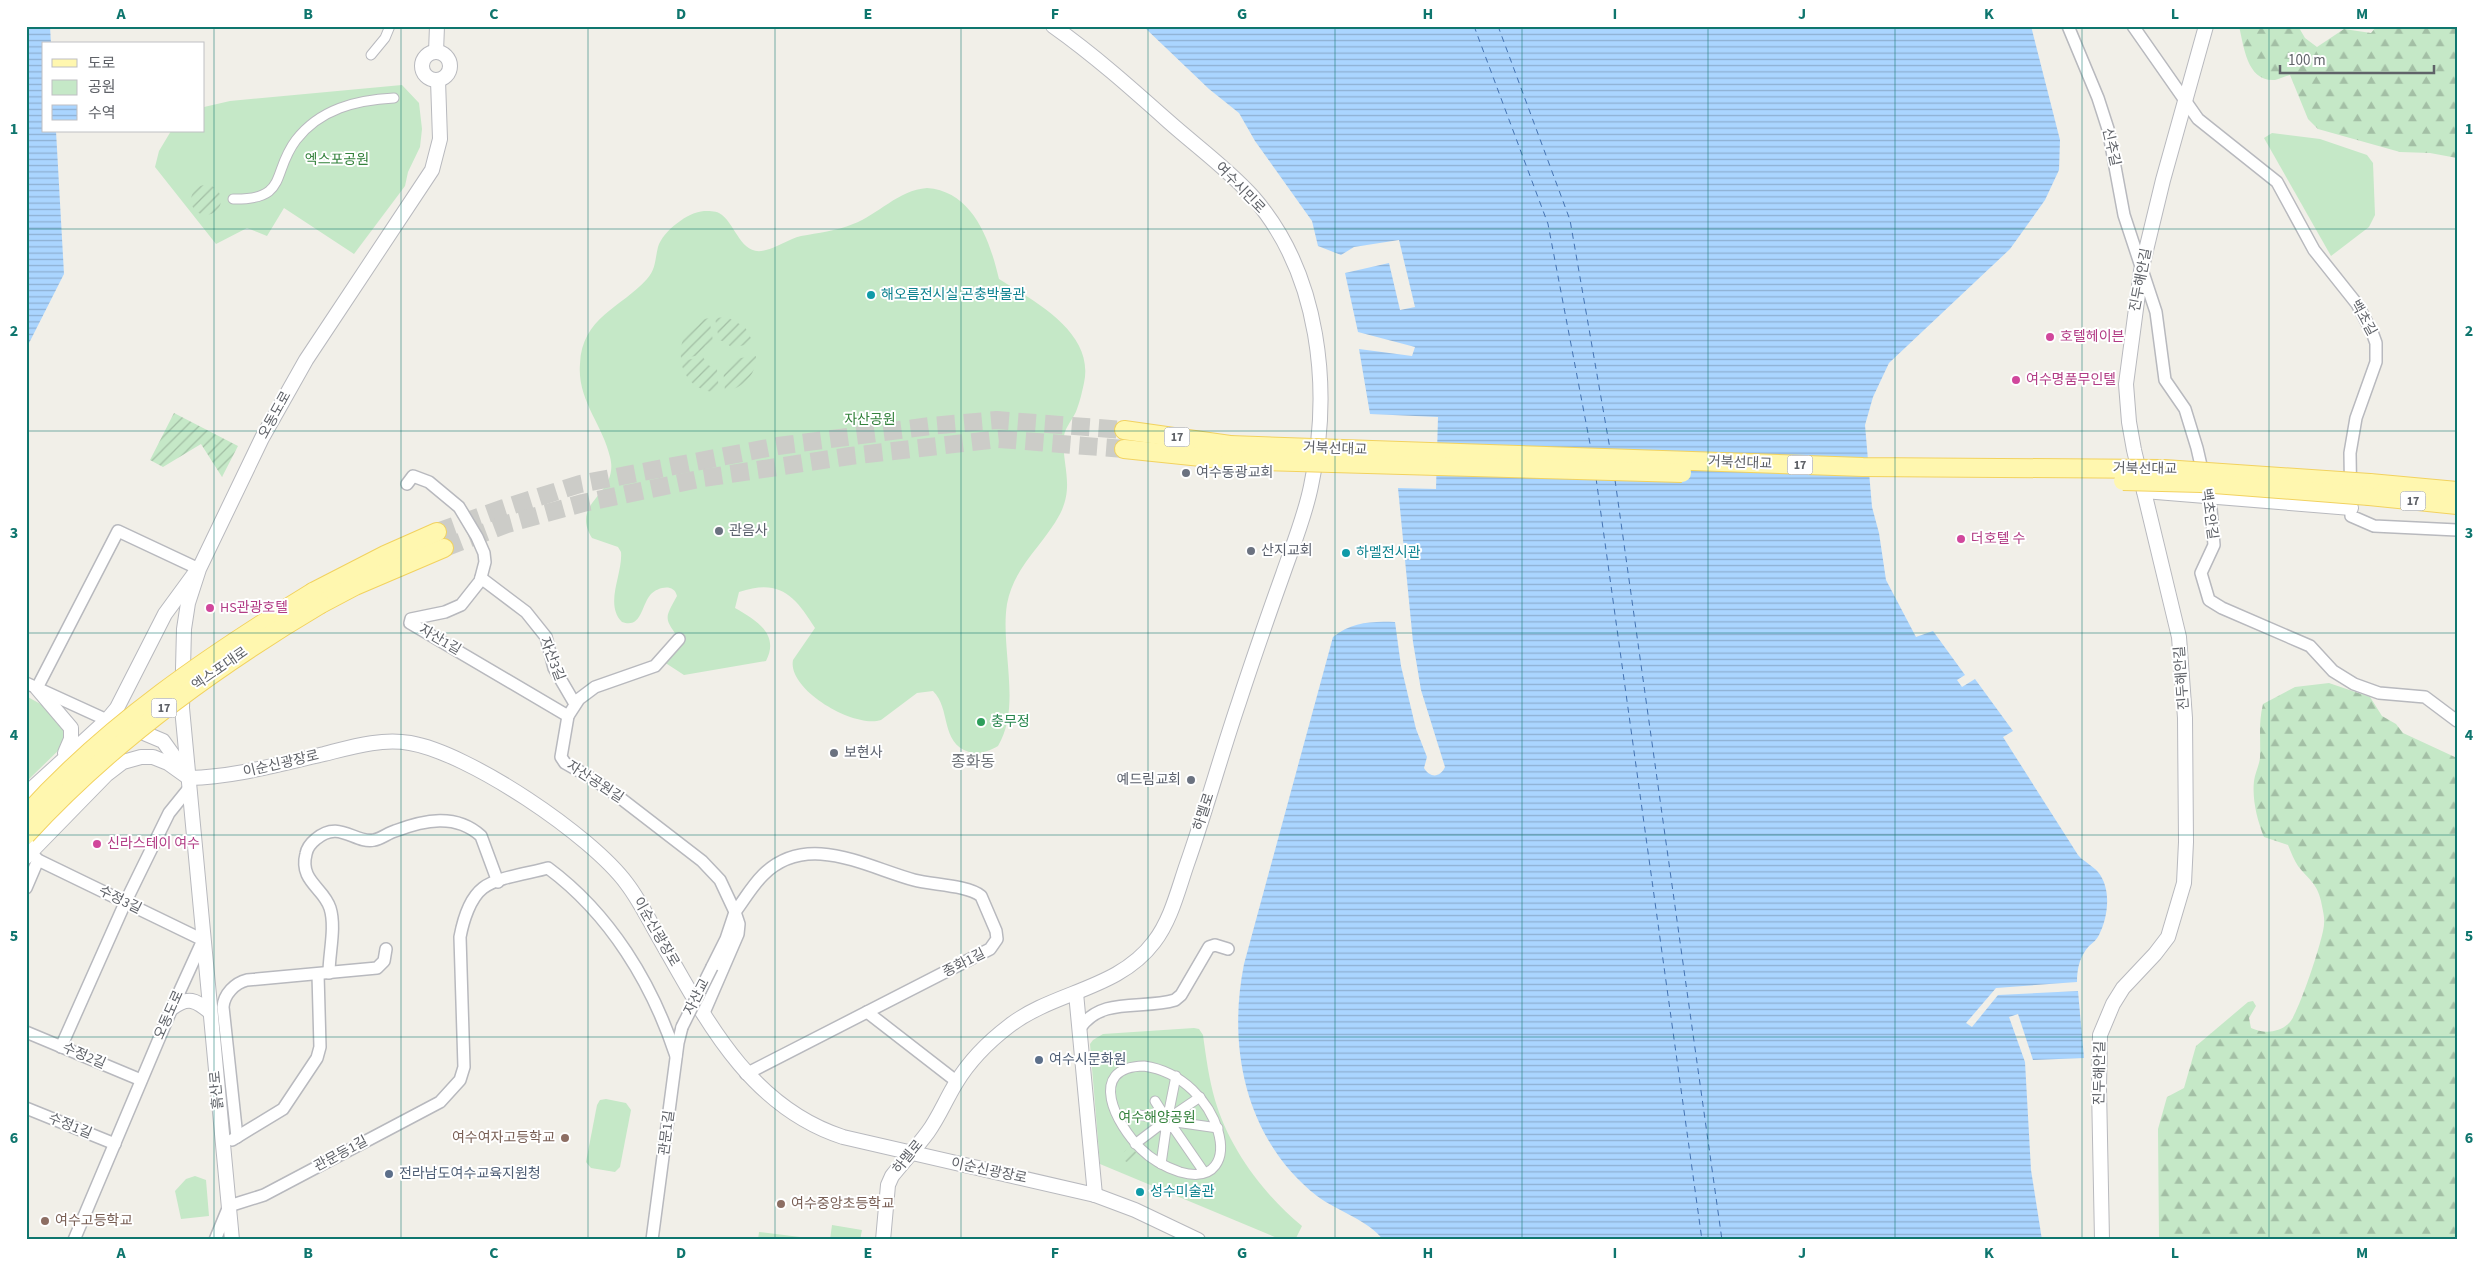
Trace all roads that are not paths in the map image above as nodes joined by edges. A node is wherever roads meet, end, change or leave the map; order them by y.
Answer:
1 (390, 26) edge
2 (437, 26) edge
3 (1053, 26) edge
4 (2068, 26) edge
5 (2132, 26) edge
6 (2206, 26) edge
7 (436, 52) junction
8 (372, 55) dead end
9 (438, 80) junction
10 (394, 98) dead end
11 (2186, 104) junction
12 (233, 199) dead end
13 (2141, 271) junction
14 (1124, 430) tunnel mouth
15 (1318, 442) joint
16 (1124, 449) tunnel mouth
17 (1230, 452) junction
18 (407, 484) dead end
19 (2370, 489) junction
20 (2144, 491) junction
21 (2457, 491) edge
22 (2208, 495) junction
23 (2457, 505) edge
24 (2350, 508) junction
25 (2457, 530) edge
26 (440, 540) tunnel mouth
27 (199, 569) junction
28 (481, 578) junction
29 (317, 598) junction
30 (679, 639) dead end
31 (32, 686) edge
32 (575, 704) junction
33 (568, 716) junction
34 (107, 720) junction
35 (2457, 721) edge
36 (62, 759) junction
37 (190, 782) junction
38 (26, 794) edge
39 (26, 815) edge
40 (49, 833) junction
41 (26, 834) edge
42 (32, 856) edge
43 (498, 882) junction
44 (26, 888) edge
45 (125, 903) junction
46 (735, 912) junction
47 (203, 940) junction
48 (386, 949) dead end
49 (1228, 949) dead end
50 (330, 973) junction
51 (318, 974) junction
52 (1076, 993) junction
53 (172, 1008) junction
54 (210, 1012) junction
55 (867, 1012) junction
56 (703, 1015) junction
57 (682, 1027) joint
58 (1080, 1028) junction
59 (26, 1032) edge
60 (61, 1047) junction
61 (676, 1056) junction
62 (746, 1074) junction
63 (1176, 1076) junction
64 (141, 1080) junction
65 (956, 1081) junction
66 (1200, 1097) junction
67 (1155, 1101) dead end
68 (26, 1108) edge
69 (1139, 1115) dead end
70 (1167, 1120) junction
71 (1218, 1128) junction
72 (237, 1137) junction
73 (114, 1144) junction
74 (1135, 1144) junction
75 (222, 1146) junction
76 (910, 1154) junction
77 (1161, 1164) junction
78 (1204, 1172) junction
79 (1094, 1194) junction
80 (229, 1206) junction
81 (74, 1240) edge
82 (215, 1240) edge
83 (232, 1240) edge
84 (652, 1240) edge
85 (883, 1240) edge
86 (1198, 1240) edge
87 (2102, 1240) edge

1 - 8 street
2 - 7 street
3 - 15 street, 여수시민로
4 - 13 street, 신추길
5 - 11 street
6 - 11 street, 진두해안길
7 - 9 street
7 - 9 street
9 - 27 street, 오동도로
10 - 12 street
11 - 13 street, 진두해안길
11 - 24 street, 백초길
13 - 20 street, 진두해안길
13 - 22 street, 백초안길
14 - 17 main road, 17
15 - 52 street, 하멜로
16 - 17 main road, 17
17 - 19 main road, 거북선대교 / 17, bridge
18 - 28 street, 자산1길
19 - 21 main road, 17
19 - 23 main road, 17
20 - 22 street
20 - 87 street, 진두해안길
22 - 24 street
22 - 35 street, 백초안길
24 - 25 street
26 - 29 main road, 엑스포대로 / 17
27 - 31 street
27 - 34 street
27 - 37 street, 오동도로
28 - 32 street, 자산3길
28 - 33 street, 자산1길
29 - 39 main road, 엑스포대로 / 17, bridge
29 - 41 main road, 엑스포대로 / 17, bridge
30 - 32 street, 자산공원길
31 - 34 street
31 - 36 street
32 - 33 street, 자산공원길
33 - 46 street, 자산공원길
34 - 36 street
34 - 37 street, 오동도로
36 - 38 street
37 - 40 street
37 - 45 street
37 - 47 street, 오동도로
37 - 56 street, 이순신광장로
40 - 41 street
40 - 42 street
42 - 44 street
42 - 45 street, 수정3길
43 - 50 street
43 - 61 street
43 - 80 street, 관문동1길
45 - 47 street, 수정3길
45 - 60 street
46 - 55 street, 종화1길
46 - 56 street, 자산공원길
46 - 57 street, 자산교, bridge
47 - 53 street, 오동도로
47 - 54 street, 흙산로
48 - 50 street
49 - 58 street
50 - 51 street
51 - 72 street
51 - 72 street
52 - 58 street
52 - 65 street, 하멜로
53 - 54 street
53 - 64 street, 오동도로
54 - 75 street, 흙산로
55 - 62 street, 종화1길
55 - 65 street
56 - 62 street, 이순신광장로
57 - 61 street, 관문1길
58 - 79 street
59 - 60 street, 수정2길
60 - 64 street, 수정2길
61 - 84 street, 관문1길
62 - 76 street, 이순신광장로
63 - 66 street
63 - 70 street
63 - 74 street
64 - 73 street, 오동도로
65 - 76 street, 하멜로
66 - 70 street
66 - 71 street
67 - 70 street
68 - 73 street, 수정1길
69 - 70 street
70 - 71 street
70 - 74 street
70 - 77 street
70 - 78 street
71 - 78 street
72 - 75 street
73 - 81 street, 오동도로
74 - 77 street
75 - 80 street, 흙산로
76 - 79 street, 이순신광장로
76 - 85 street, 하멜로
77 - 78 street
79 - 86 street, 이순신광장로
80 - 82 street
80 - 83 street, 흙산로

